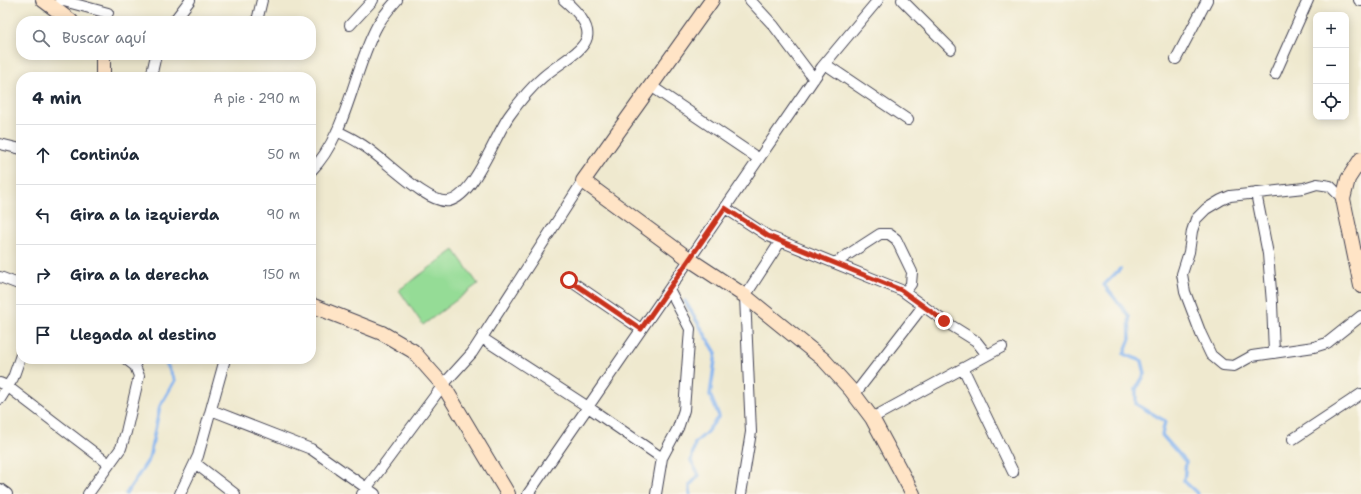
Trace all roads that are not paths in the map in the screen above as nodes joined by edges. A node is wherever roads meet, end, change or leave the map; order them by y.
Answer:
1 (43, 0) edge
2 (60, 0) edge
3 (190, 0) edge
4 (262, 0) edge
5 (373, 0) edge
6 (397, 0) edge
7 (564, 0) edge
8 (712, 0) edge
9 (750, 0) edge
10 (878, 0) edge
11 (902, 0) edge
12 (1207, 0) edge
13 (1308, 0) edge
14 (108, 13) dead end
15 (64, 16) edge
16 (178, 16) edge
17 (258, 16) edge
18 (350, 25) dead end
19 (951, 49) dead end
20 (1176, 59) dead end
21 (103, 60) edge
22 (155, 60) edge
23 (826, 64) junction
24 (104, 72) edge
25 (152, 72) edge
26 (1275, 74) dead end
27 (814, 79) junction
28 (651, 86) junction
29 (908, 120) dead end
30 (337, 131) junction
31 (0, 144) edge
32 (16, 148) edge
33 (759, 159) junction
34 (1361, 159) edge
35 (316, 165) edge
36 (583, 181) junction
37 (1256, 193) junction
38 (1343, 199) junction
39 (725, 208) junction
40 (780, 242) junction
41 (689, 259) junction
42 (835, 263) junction
43 (0, 277) edge
44 (569, 280) dead end
45 (16, 283) edge
46 (1361, 286) edge
47 (669, 289) junction
48 (905, 292) junction
49 (745, 296) junction
50 (923, 306) junction
51 (316, 307) edge
52 (1361, 316) edge
53 (641, 329) junction
54 (482, 338) junction
55 (1002, 346) dead end
56 (1274, 353) junction
57 (987, 355) junction
58 (18, 364) edge
59 (132, 364) edge
60 (224, 364) edge
61 (963, 368) junction
62 (4, 385) edge
63 (443, 385) junction
64 (1361, 394) edge
65 (854, 395) junction
66 (0, 399) edge
67 (588, 407) junction
68 (211, 410) junction
69 (872, 418) junction
70 (1293, 439) dead end
71 (662, 458) junction
72 (195, 463) junction
73 (110, 464) junction
74 (1013, 472) dead end
75 (0, 489) edge
76 (368, 492) edge
77 (7, 494) edge
78 (88, 494) edge
79 (180, 494) edge
80 (235, 494) edge
81 (508, 494) edge
82 (528, 494) edge
83 (656, 494) edge
84 (741, 494) edge
85 (913, 494) edge

1 - 15 street
2 - 14 street
3 - 16 street
4 - 17 street
5 - 18 street
6 - 30 street
7 - 30 street
8 - 28 street
9 - 27 street
10 - 23 street
11 - 19 street
12 - 20 street
13 - 26 street
21 - 24 street
22 - 25 street
23 - 27 street
23 - 29 street
27 - 33 street
28 - 33 street
28 - 36 street
30 - 35 street
31 - 32 street
33 - 39 street
34 - 38 street
36 - 41 street
36 - 54 street
37 - 38 street
37 - 56 street
37 - 56 street
38 - 46 street
39 - 40 street
39 - 41 street
40 - 42 street
40 - 49 street
41 - 47 street
41 - 49 street
42 - 48 street
42 - 48 street
43 - 45 street
44 - 53 street
47 - 53 street
47 - 71 street
48 - 50 street
49 - 65 street
49 - 84 street
50 - 57 street
50 - 65 street
51 - 63 street
52 - 56 street
53 - 67 street
54 - 63 street
54 - 67 street
55 - 57 street
57 - 61 street
58 - 62 street
59 - 73 street
60 - 68 street
61 - 69 street
61 - 74 street
62 - 66 street
62 - 73 street
63 - 76 street
63 - 81 street
64 - 70 street
65 - 69 street
67 - 71 street
67 - 82 street
68 - 72 street
68 - 76 street
69 - 85 street
71 - 83 street
72 - 79 street
72 - 80 street
73 - 78 street
75 - 77 street

